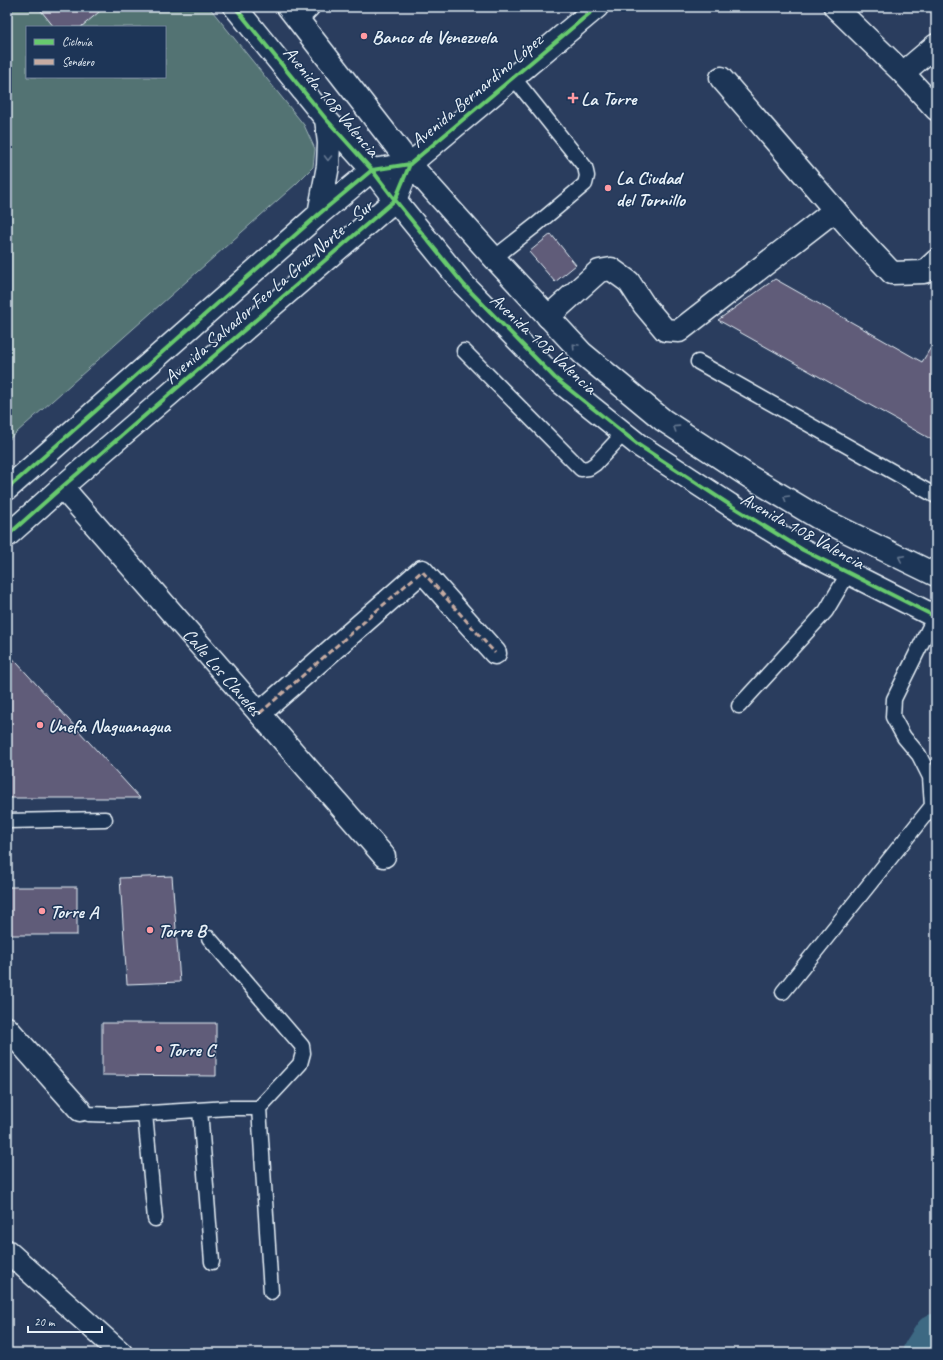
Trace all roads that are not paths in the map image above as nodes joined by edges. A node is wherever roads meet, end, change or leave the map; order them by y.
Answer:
1 (235, 7) edge
2 (596, 7) edge
3 (835, 7) edge
4 (298, 11) edge
5 (936, 45) edge
6 (903, 73) junction
7 (513, 77) junction
8 (721, 78) dead end
9 (936, 109) edge
10 (326, 119) junction
11 (410, 164) junction
12 (372, 170) junction
13 (395, 200) junction
14 (835, 210) junction
15 (319, 214) junction
16 (494, 258) junction
17 (936, 261) edge
18 (548, 317) junction
19 (464, 351) dead end
20 (698, 362) dead end
21 (624, 433) junction
22 (62, 487) junction
23 (7, 489) edge
24 (936, 496) edge
25 (7, 536) edge
26 (849, 572) junction
27 (936, 575) edge
28 (936, 616) edge
29 (495, 653) dead end
30 (739, 706) dead end
31 (260, 713) junction
32 (105, 819) dead end
33 (7, 821) edge
34 (384, 856) dead end
35 (209, 938) dead end
36 (782, 992) dead end
37 (7, 1028) edge
38 (259, 1108) junction
39 (80, 1110) joint
40 (200, 1110) junction
41 (145, 1114) junction
42 (155, 1219) dead end
43 (7, 1251) edge
44 (212, 1262) dead end
45 (271, 1292) dead end
46 (121, 1353) edge

1 - 10 street, Avenida 108 Valencia
2 - 7 street, Avenida Bernardino López
3 - 6 street
4 - 11 street, Avenida 108 Valencia
5 - 6 street
6 - 9 street
7 - 11 street, Avenida Bernardino López
7 - 16 lane
8 - 14 street
10 - 12 street, Avenida 108 Valencia
10 -> 15 street
11 - 12 street, Avenida Salvador Feo La Cruz Norte - Sur
11 - 13 street, Avenida Salvador Feo La Cruz Norte - Sur
11 - 16 street, Avenida 108 Valencia
12 - 13 street, Avenida 108 Valencia
12 - 15 street, Avenida Salvador Feo La Cruz Norte - Sur
13 - 21 street, Avenida 108 Valencia
13 - 22 street, Avenida Salvador Feo La Cruz Norte - Sur
14 - 17 street
14 - 18 street
15 - 23 street, Avenida Salvador Feo La Cruz Norte - Sur
16 - 18 street, Avenida 108 Valencia
27 -> 18 street, Avenida 108 Valencia
19 - 21 lane
20 - 24 lane
21 - 26 street, Avenida 108 Valencia
22 - 25 street, Avenida Salvador Feo La Cruz Norte - Sur
22 - 31 street, Calle Los Claveles
26 - 28 street, Avenida 108 Valencia
26 - 30 lane
28 - 36 lane
29 - 31 street
31 - 34 street, Calle Los Claveles
32 - 33 lane
35 - 38 lane
37 - 39 street
38 - 40 lane
38 - 45 lane
39 - 41 lane
40 - 41 lane
40 - 44 lane
41 - 42 lane
43 - 46 street

